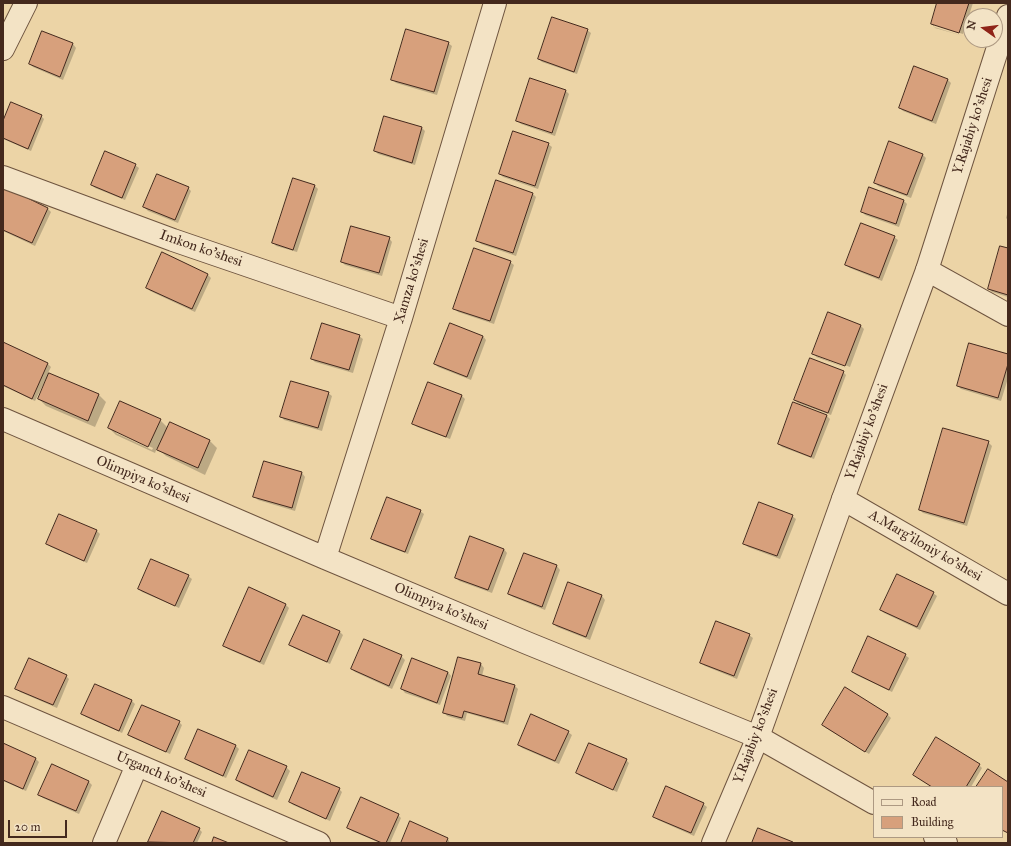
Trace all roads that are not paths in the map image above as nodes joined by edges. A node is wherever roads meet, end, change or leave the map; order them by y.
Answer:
1 (26, 3) edge
2 (495, 3) edge
3 (1008, 16) edge
4 (3, 48) edge
5 (3, 177) edge
6 (927, 270) junction
7 (1008, 315) edge
8 (401, 318) junction
9 (3, 419) edge
10 (843, 499) junction
11 (325, 558) junction
12 (1008, 594) edge
13 (3, 707) edge
14 (758, 737) junction
15 (137, 765) junction
16 (873, 801) edge
17 (937, 838) edge
18 (104, 843) edge
19 (319, 843) edge
20 (713, 843) edge
21 (946, 843) edge

1 - 4 street
2 - 8 street, Xamza ko'shesi
3 - 6 street, Y.Rajabiy ko'shesi
5 - 8 street, Imkon ko'shesi
6 - 7 street
6 - 10 street, Y.Rajabiy ko'shesi
8 - 11 street, Xamza ko'shesi
9 - 11 street, Olimpiya ko'shesi
10 - 12 street, A.Marg'iloniy ko'shesi
10 - 14 street, Y.Rajabiy ko'shesi
11 - 14 street, Olimpiya ko'shesi
13 - 15 street, Urganch ko'shesi
14 - 16 street, Olimpiya ko'shesi
14 - 20 street, Y.Rajabiy ko'shesi
15 - 18 street
15 - 19 street, Urganch ko'shesi
17 - 21 street

